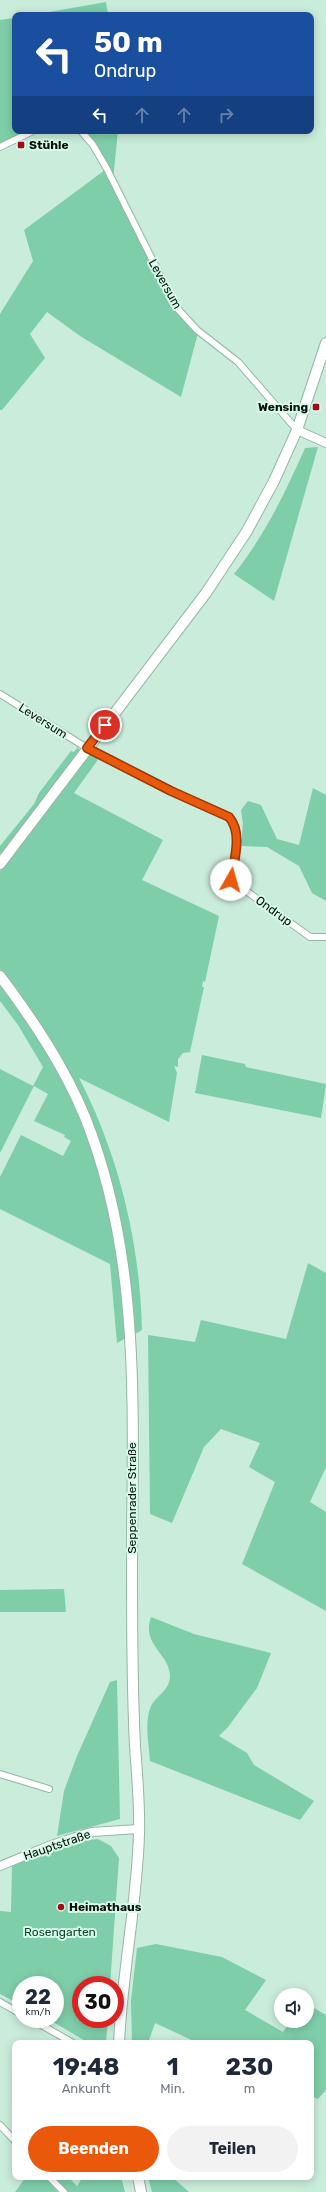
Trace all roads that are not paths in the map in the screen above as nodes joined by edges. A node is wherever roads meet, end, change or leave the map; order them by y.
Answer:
1 (27, 134) edge
2 (84, 134) edge
3 (0, 147) edge
4 (326, 343) edge
5 (297, 430) junction
6 (326, 443) edge
7 (0, 694) edge
8 (87, 748) junction
9 (0, 864) edge
10 (326, 937) edge
11 (1, 978) edge
12 (0, 1774) edge
13 (49, 1789) dead end
14 (139, 1829) junction
15 (0, 1866) edge
16 (0, 2002) edge
17 (12, 2009) edge
18 (47, 2028) edge
19 (68, 2040) edge
20 (119, 2040) edge
21 (0, 2125) edge
22 (12, 2138) edge
23 (52, 2180) edge
24 (139, 2180) edge
25 (64, 2192) edge
26 (141, 2192) edge

1 - 3 street
2 - 5 street, Leversum
4 - 5 main road
5 - 6 street
5 - 8 main road
7 - 8 street, Leversum
8 - 9 main road
8 - 10 street, Ondrup
11 - 14 main road, Seppenrader Straße
12 - 13 street
14 - 15 street, Hauptstraße
14 - 20 main road, Seppenrader Straße
16 - 17 street
18 - 19 street
21 - 22 street
23 - 25 street
24 - 26 main road

